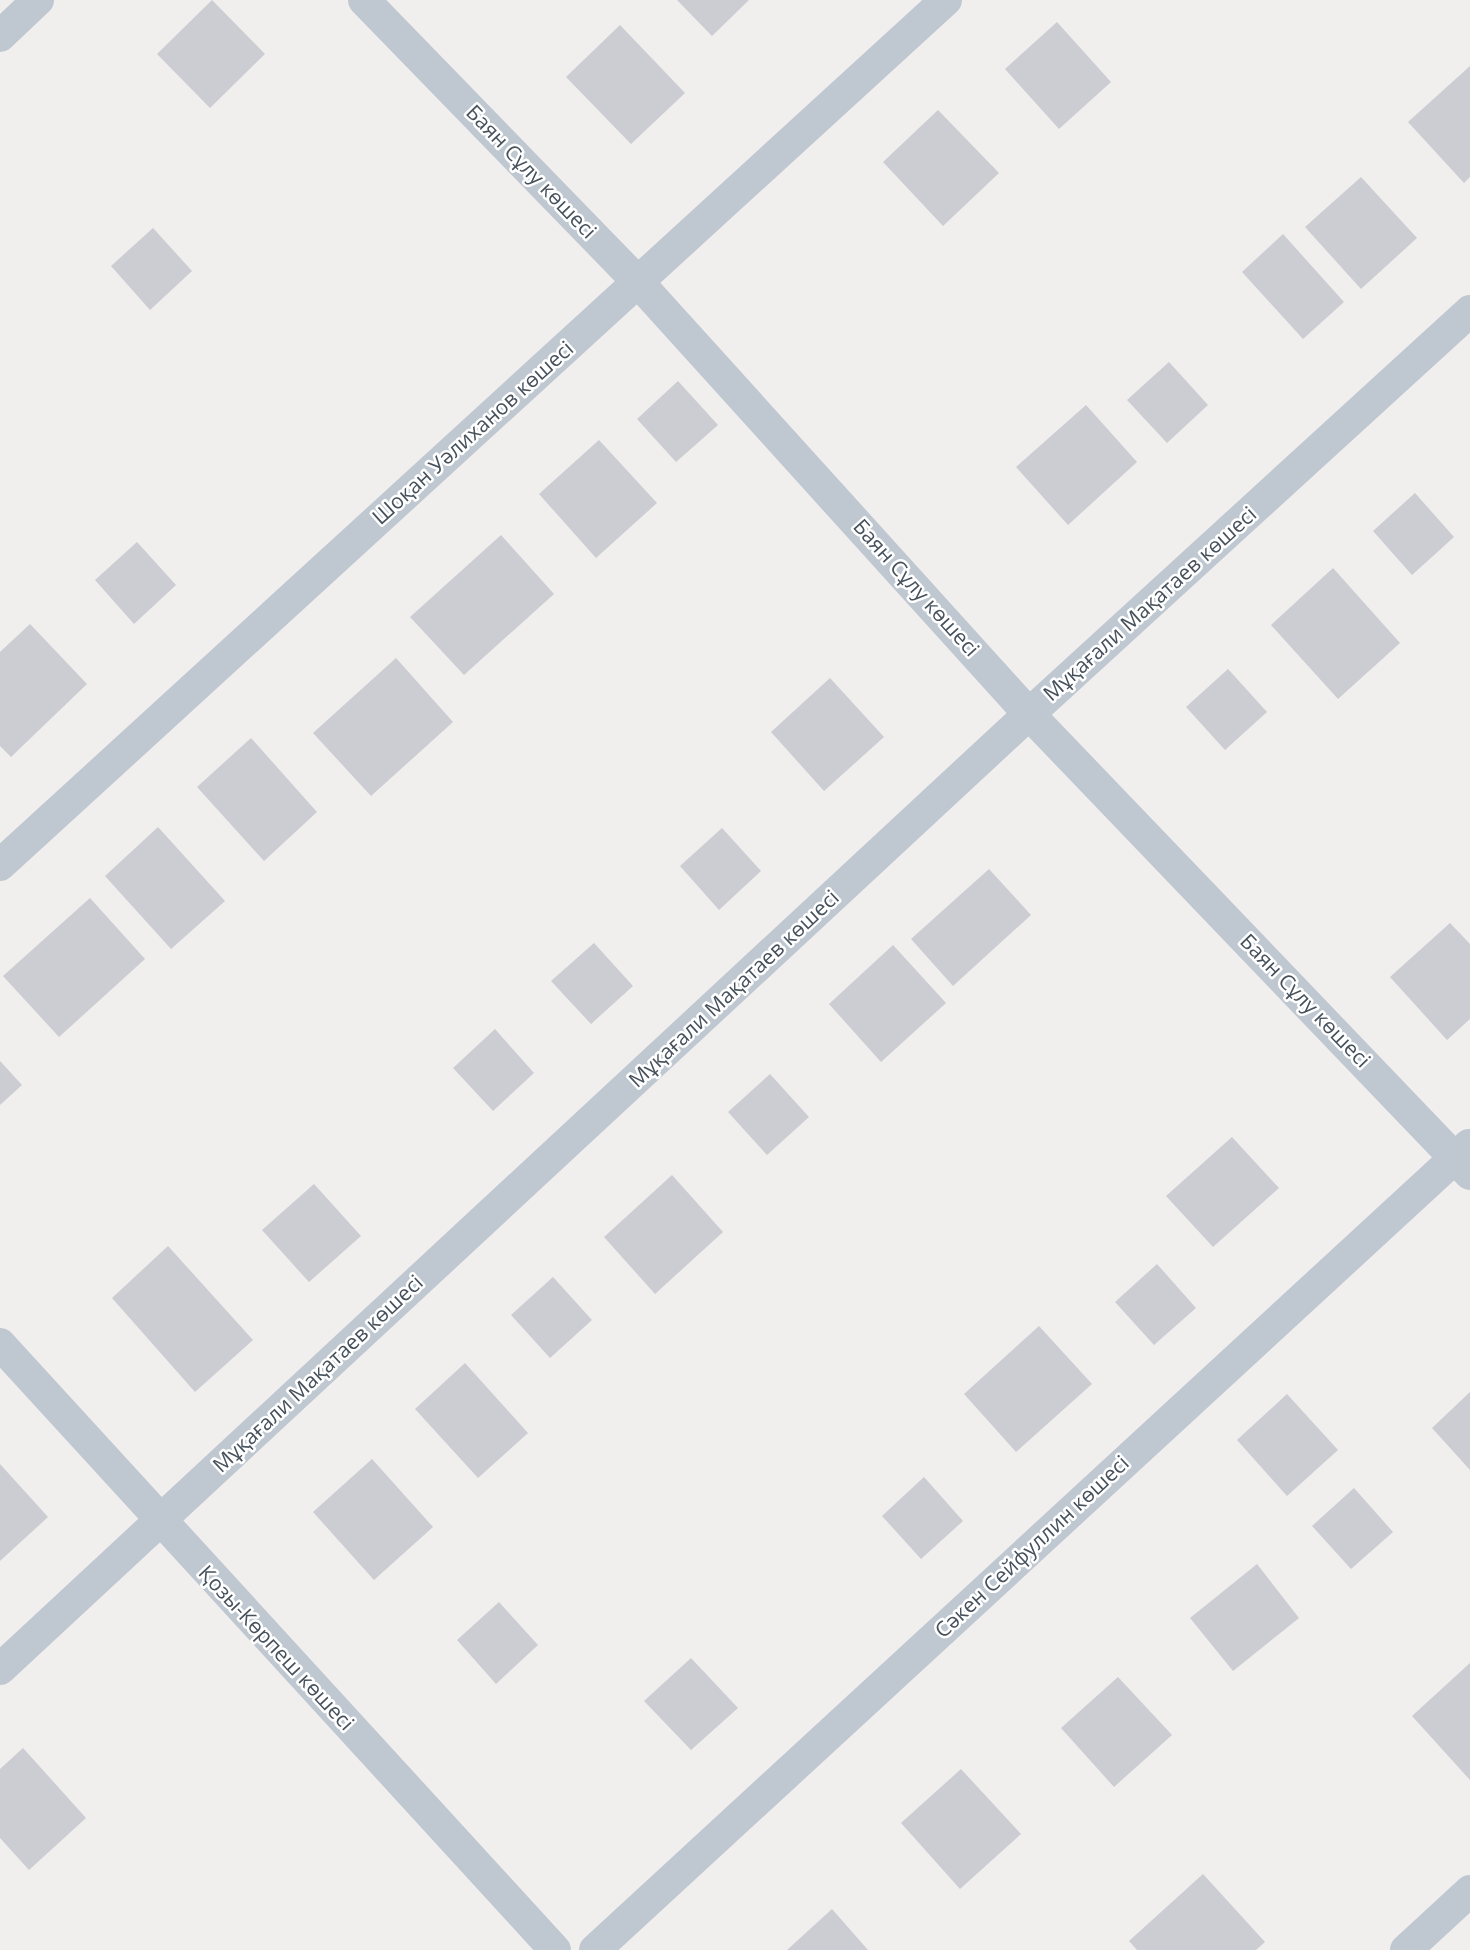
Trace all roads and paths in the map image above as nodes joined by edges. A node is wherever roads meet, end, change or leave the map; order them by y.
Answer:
1 (38, 0) edge
2 (364, 0) edge
3 (946, 0) edge
4 (0, 36) edge
5 (638, 282) junction
6 (1470, 311) edge
7 (1029, 714) junction
8 (0, 865) edge
9 (1465, 1159) edge
10 (0, 1344) edge
11 (160, 1522) junction
12 (0, 1669) edge
13 (1470, 1891) edge
14 (555, 1950) edge
15 (595, 1950) edge
16 (1406, 1950) edge

1 - 4 street
2 - 5 street, Баян Сұлу көшесі
3 - 5 street, Шоқан Уәлиханов көшесі
5 - 7 street, Баян Сұлу көшесі
5 - 8 street, Шоқан Уәлиханов көшесі
6 - 7 street, Мұқағали Мақатаев көшесі
7 - 9 street, Баян Сұлу көшесі
7 - 11 street, Мұқағали Мақатаев көшесі
9 - 15 street, Сәкен Сейфуллин көшесі
10 - 11 street, Қозы-Көрпеш көшесі
11 - 12 street, Мұқағали Мақатаев көшесі
11 - 14 street, Қозы-Көрпеш көшесі
13 - 16 street

